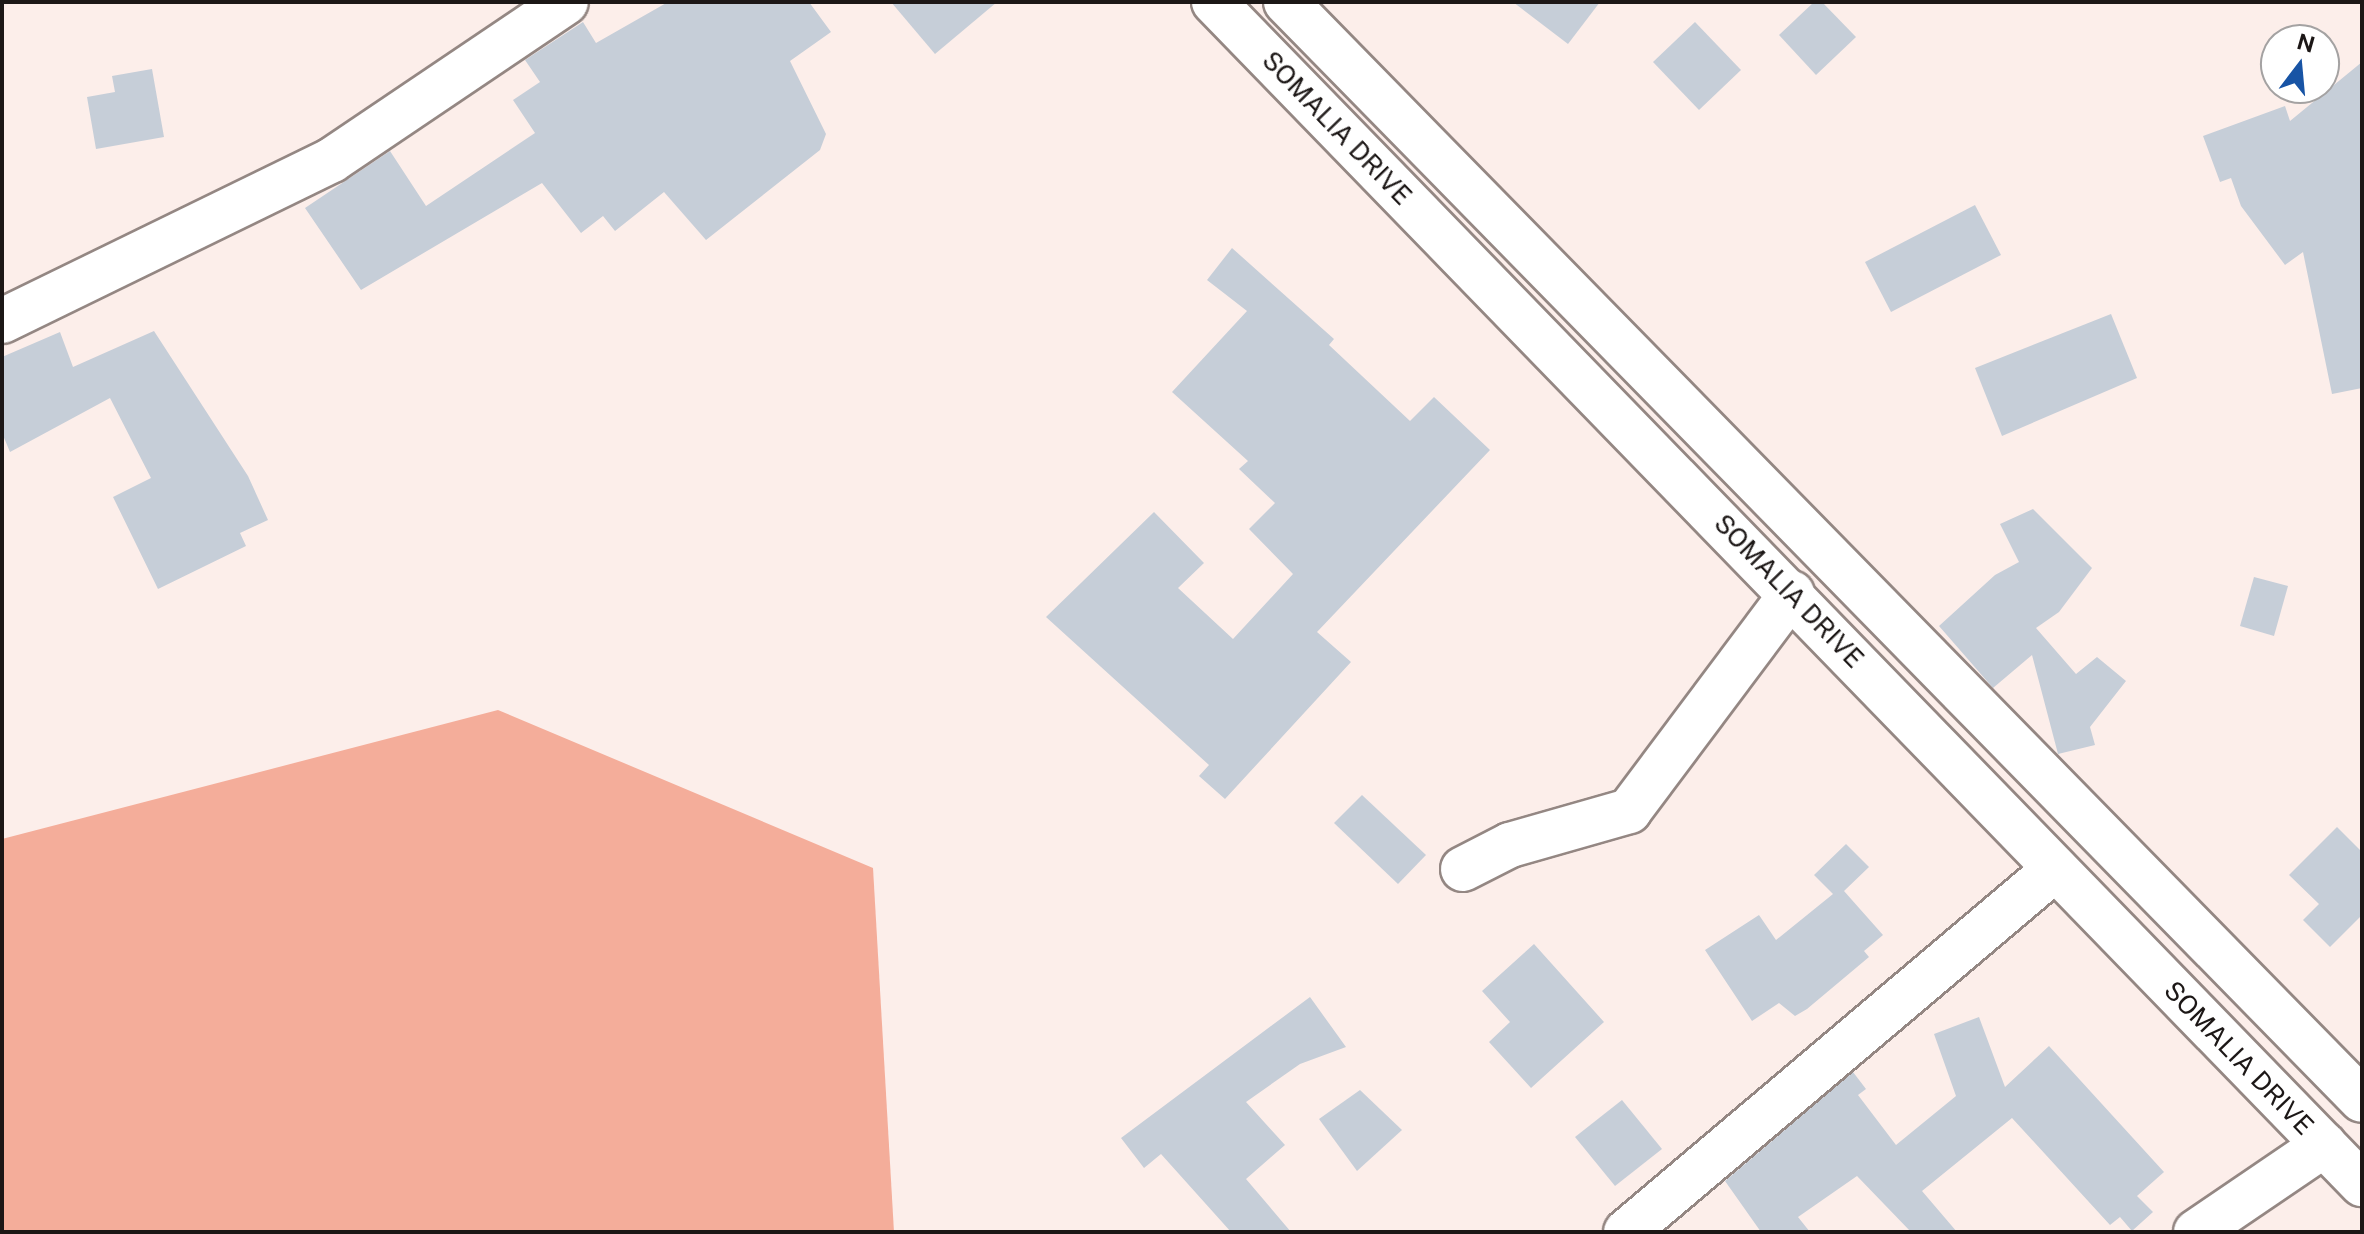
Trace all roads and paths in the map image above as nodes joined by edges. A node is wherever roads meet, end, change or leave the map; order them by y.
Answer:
1 (566, 2) edge
2 (1214, 2) edge
3 (1286, 2) edge
4 (2, 321) edge
5 (1792, 593) junction
6 (1463, 869) dead end
7 (2054, 870) junction
8 (2362, 1100) edge
9 (2324, 1145) junction
10 (2362, 1184) edge
11 (1626, 1232) edge
12 (2196, 1232) edge

1 - 4 main road
2 - 5 main road, SOMALIA DRIVE
3 - 8 main road, SOMALIA DRIVE
5 - 6 main road
5 - 7 main road, SOMALIA DRIVE
7 - 9 main road, SOMALIA DRIVE
7 - 11 main road
9 - 10 main road, SOMALIA DRIVE
9 - 12 main road

